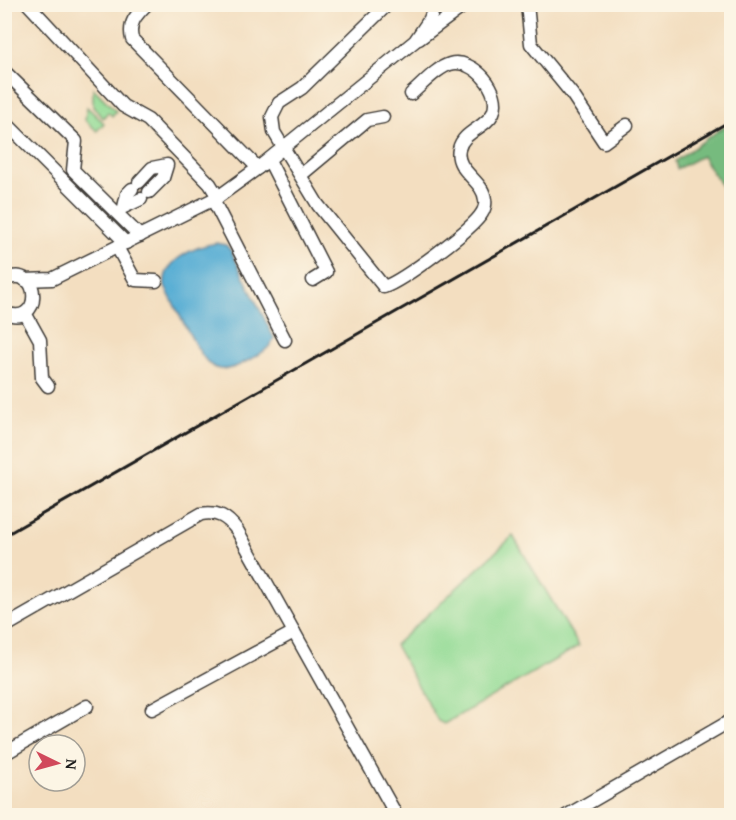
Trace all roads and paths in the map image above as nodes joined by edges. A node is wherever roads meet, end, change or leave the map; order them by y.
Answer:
1 (28, 4) edge
2 (147, 4) edge
3 (388, 4) edge
4 (435, 4) edge
5 (527, 4) edge
6 (464, 5) edge
7 (415, 41) junction
8 (4, 70) edge
9 (411, 94) dead end
10 (383, 117) dead end
11 (4, 121) edge
12 (627, 125) dead end
13 (284, 147) junction
14 (180, 153) junction
15 (269, 160) junction
16 (258, 168) junction
17 (301, 175) junction
18 (216, 198) junction
19 (121, 210) junction
20 (140, 236) junction
21 (121, 245) junction
22 (5, 279) edge
23 (52, 279) junction
24 (313, 279) dead end
25 (25, 280) junction
26 (156, 281) dead end
27 (34, 299) junction
28 (4, 312) edge
29 (25, 313) junction
30 (285, 340) dead end
31 (48, 386) dead end
32 (4, 627) edge
33 (294, 632) junction
34 (87, 706) dead end
35 (152, 709) dead end
36 (732, 720) edge
37 (4, 754) edge
38 (386, 816) edge
39 (566, 816) edge

1 - 14 street
2 - 16 street
3 - 13 street
4 - 7 street
5 - 12 street
6 - 7 street
7 - 13 street
8 - 19 street
9 - 17 street
10 - 17 street
11 - 21 street
13 - 15 street
13 - 17 street
14 - 18 street
14 - 19 street
15 - 16 street
15 - 24 street
16 - 18 street
18 - 20 street
18 - 30 street
19 - 20 street
20 - 21 street
21 - 23 street
21 - 26 street
22 - 25 street
23 - 25 street
23 - 27 street
25 - 27 street
27 - 29 street
28 - 29 street
29 - 31 street
32 - 33 street
33 - 35 street
33 - 38 street
34 - 37 street
36 - 39 street

